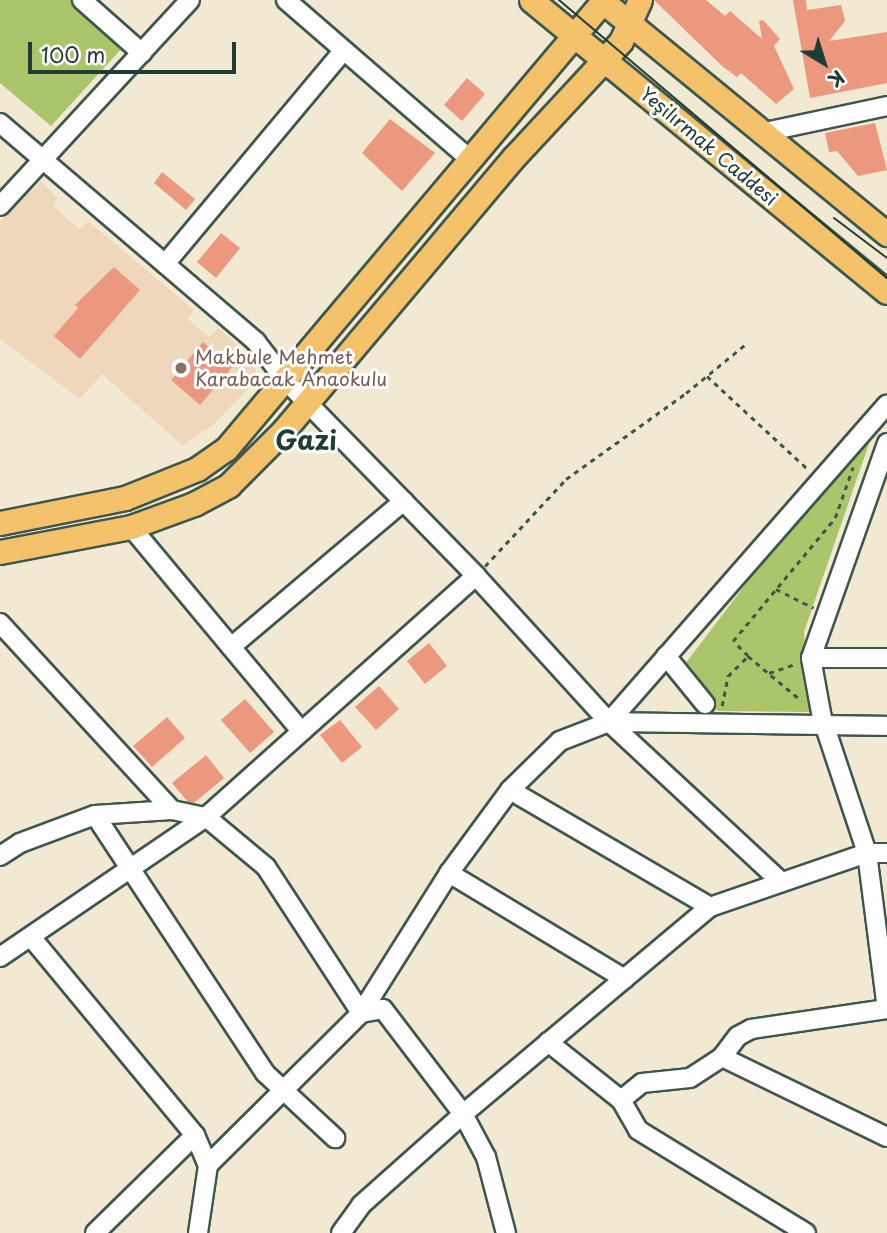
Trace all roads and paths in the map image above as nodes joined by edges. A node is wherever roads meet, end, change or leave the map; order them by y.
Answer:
1 (82, 0) edge
2 (190, 0) edge
3 (286, 0) edge
4 (531, 0) edge
5 (640, 0) edge
6 (603, 1) edge
7 (630, 22) junction
8 (574, 36) junction
9 (342, 52) junction
10 (142, 53) junction
11 (606, 59) junction
12 (887, 106) edge
13 (0, 123) edge
14 (765, 132) junction
15 (471, 160) junction
16 (44, 162) junction
17 (0, 206) edge
18 (887, 234) edge
19 (164, 264) junction
20 (887, 292) edge
21 (747, 343) dead end
22 (707, 376) junction
23 (287, 382) junction
24 (307, 403) junction
25 (887, 405) edge
26 (887, 443) edge
27 (878, 468) junction
28 (820, 481) junction
29 (404, 501) junction
30 (0, 523) edge
31 (131, 527) junction
32 (0, 552) edge
33 (476, 576) junction
34 (776, 589) junction
35 (827, 614) junction
36 (0, 623) edge
37 (231, 647) junction
38 (666, 656) junction
39 (748, 656) junction
40 (887, 657) edge
41 (811, 658) junction
42 (769, 673) junction
43 (705, 704) dead end
44 (823, 721) junction
45 (609, 722) junction
46 (718, 723) junction
47 (887, 726) edge
48 (300, 730) junction
49 (510, 790) junction
50 (172, 810) junction
51 (95, 815) junction
52 (206, 817) junction
53 (867, 853) junction
54 (887, 853) edge
55 (0, 856) edge
56 (131, 869) junction
57 (449, 873) junction
58 (779, 880) junction
59 (710, 907) junction
60 (31, 937) junction
61 (1, 953) edge
62 (625, 979) junction
63 (887, 1009) edge
64 (361, 1013) junction
65 (548, 1042) junction
66 (722, 1057) junction
67 (281, 1088) junction
68 (621, 1100) junction
69 (463, 1114) junction
70 (195, 1135) junction
71 (887, 1137) edge
72 (335, 1138) dead end
73 (208, 1165) junction
74 (95, 1233) edge
75 (198, 1233) edge
76 (341, 1233) edge
77 (506, 1233) edge
78 (806, 1233) edge

1 - 10 street
2 - 10 street
3 - 9 street
4 - 8 main road, Yeşilırmak Caddesi
5 - 7 main road
6 - 7 main road
6 - 8 main road
7 - 11 main road
7 - 14 main road
8 - 11 main road, Yeşilırmak Caddesi
8 - 15 main road
9 - 15 street
9 - 19 street
10 - 16 street
11 - 20 main road, Yeşilırmak Caddesi
11 - 24 main road
12 - 14 street
13 - 16 street
14 - 18 main road
15 - 23 main road
16 - 17 street
16 - 19 street
19 - 23 street
21 - 22 path
22 - 28 path
22 - 33 path
23 - 24 street
23 - 30 main road
24 - 29 street
24 - 31 main road
25 - 28 street
26 - 27 street
27 - 34 path
27 - 35 street
28 - 38 street
29 - 33 street
29 - 37 street
31 - 32 main road
31 - 37 street
33 - 45 street
33 - 48 street
34 - 35 path
34 - 39 path
35 - 41 street
36 - 50 street
37 - 48 street
38 - 43 street
38 - 45 street
39 - 42 path
39 - 46 path
40 - 41 street
41 - 42 path
41 - 44 street
42 - 44 path
44 - 46 street
44 - 47 street
44 - 53 street
45 - 46 street
45 - 49 street
45 - 58 street
48 - 52 street
49 - 57 street
49 - 59 street
50 - 51 street
50 - 52 street
51 - 55 street
51 - 56 street
52 - 56 street
52 - 64 street
53 - 54 street
53 - 58 street
53 - 63 street
56 - 60 street
56 - 67 street
57 - 62 street
57 - 64 street
58 - 59 street
59 - 62 street
60 - 61 street
60 - 70 street
62 - 65 street
63 - 66 street
64 - 67 street
64 - 69 street
65 - 68 street
65 - 69 street
66 - 68 street
66 - 71 street
67 - 72 street
67 - 73 street
68 - 78 street
69 - 76 street
69 - 77 street
70 - 73 street
70 - 74 street
73 - 75 street

